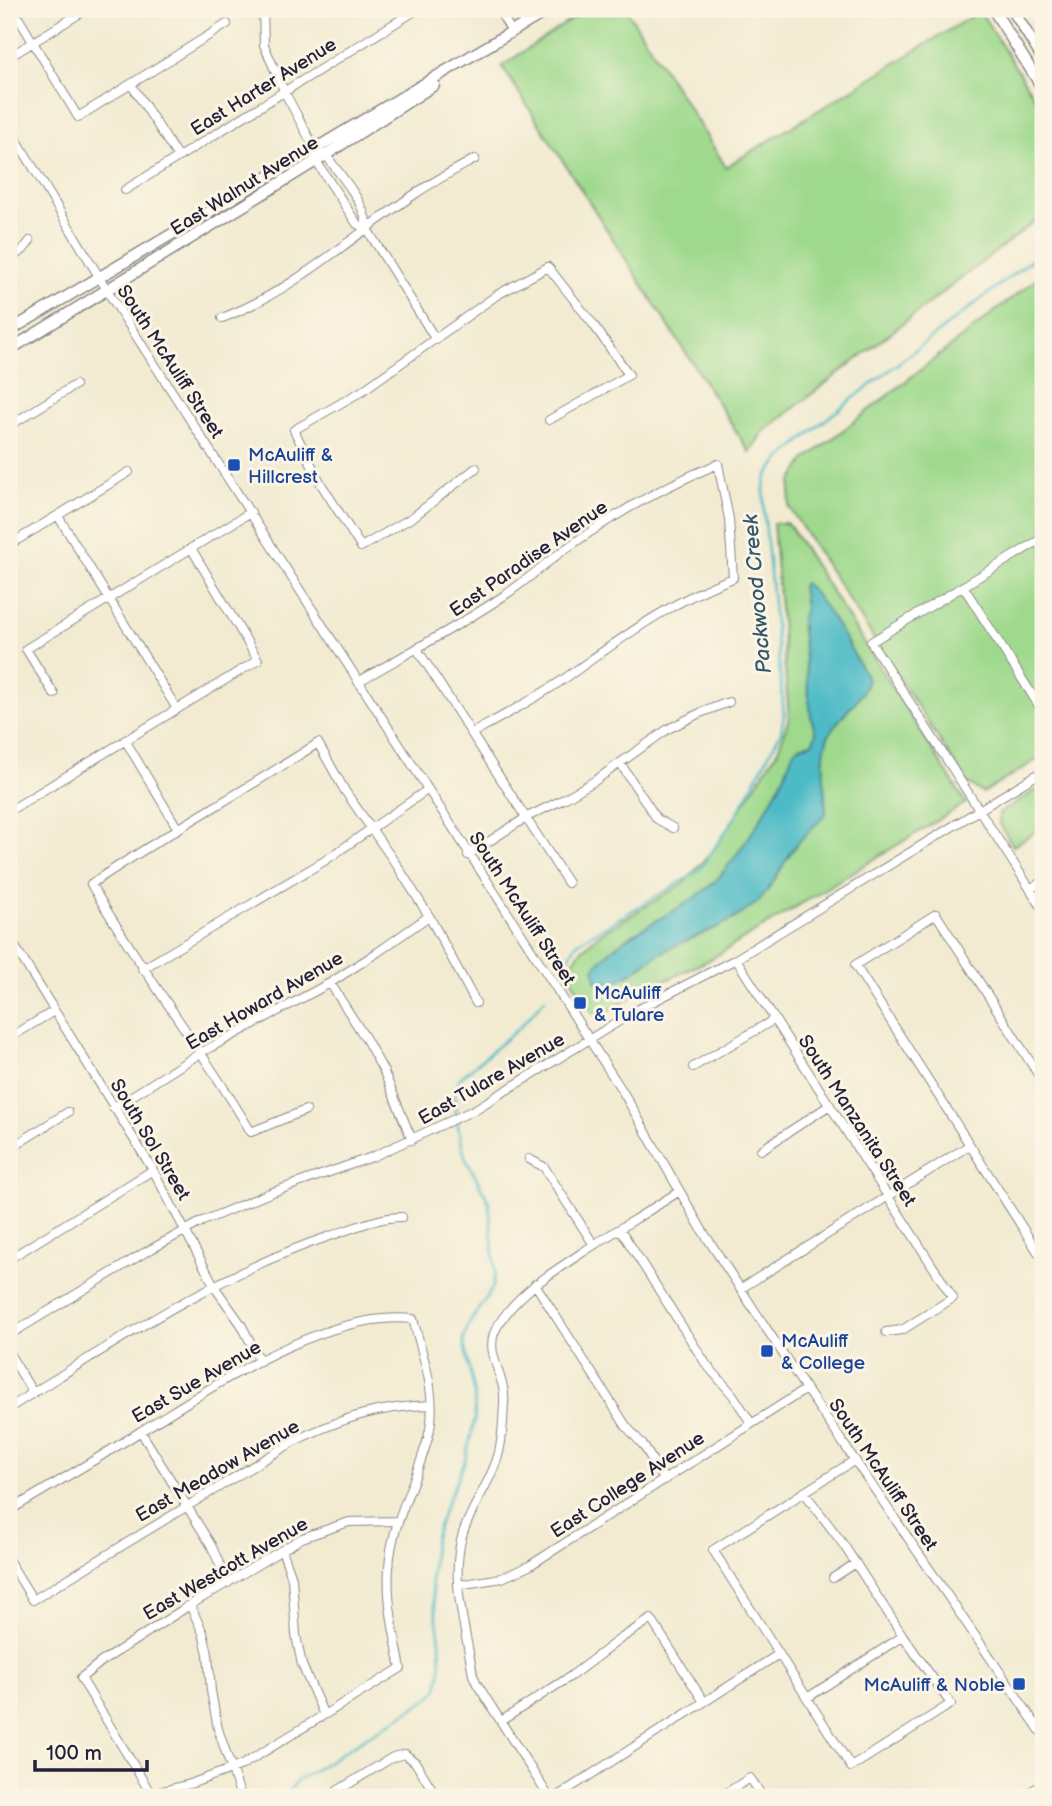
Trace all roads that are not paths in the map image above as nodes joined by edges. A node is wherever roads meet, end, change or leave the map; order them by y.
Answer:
1 (13, 9) edge
2 (87, 9) edge
3 (263, 9) edge
4 (418, 9) edge
5 (498, 9) edge
6 (550, 9) edge
7 (993, 9) edge
8 (1012, 9) edge
9 (227, 24) dead end
10 (512, 32) junction
11 (33, 42) junction
12 (493, 44) junction
13 (9, 57) edge
14 (1043, 59) edge
15 (131, 84) junction
16 (1043, 89) edge
17 (284, 91) junction
18 (9, 127) edge
19 (11, 137) edge
20 (315, 149) junction
21 (178, 157) junction
22 (321, 158) junction
23 (475, 159) dead end
24 (125, 190) dead end
25 (367, 229) junction
26 (30, 241) dead end
27 (9, 259) edge
28 (98, 277) junction
29 (106, 290) junction
30 (222, 317) dead end
31 (9, 331) edge
32 (436, 340) junction
33 (9, 350) edge
34 (75, 385) dead end
35 (548, 420) dead end
36 (9, 426) edge
37 (476, 468) dead end
38 (129, 471) dead end
39 (251, 512) junction
40 (58, 516) junction
41 (1043, 538) edge
42 (9, 545) edge
43 (191, 548) junction
44 (963, 586) junction
45 (108, 598) junction
46 (417, 649) junction
47 (358, 682) junction
48 (54, 694) dead end
49 (729, 702) dead end
50 (177, 709) junction
51 (1043, 712) edge
52 (472, 733) junction
53 (125, 740) junction
54 (620, 763) junction
55 (1043, 771) edge
56 (427, 790) junction
57 (10, 808) edge
58 (979, 810) junction
59 (527, 817) junction
60 (673, 828) dead end
61 (178, 829) junction
62 (369, 829) junction
63 (468, 855) junction
64 (1043, 881) edge
65 (568, 883) dead end
66 (1030, 889) junction
67 (1043, 909) edge
68 (429, 916) junction
69 (9, 937) edge
70 (736, 959) junction
71 (142, 969) junction
72 (330, 983) junction
73 (476, 1003) dead end
74 (54, 1011) junction
75 (775, 1019) junction
76 (9, 1038) edge
77 (589, 1040) junction
78 (202, 1052) junction
79 (693, 1067) dead end
80 (1043, 1082) edge
81 (830, 1105) junction
82 (113, 1108) junction
83 (306, 1110) dead end
84 (68, 1112) dead end
85 (412, 1140) junction
86 (970, 1144) junction
87 (9, 1149) edge
88 (761, 1150) dead end
89 (530, 1159) dead end
90 (153, 1170) junction
91 (678, 1192) junction
92 (888, 1196) junction
93 (402, 1217) dead end
94 (620, 1229) junction
95 (186, 1230) junction
96 (594, 1245) junction
97 (1041, 1250) edge
98 (9, 1259) edge
99 (535, 1284) junction
100 (214, 1285) junction
101 (740, 1289) junction
102 (886, 1332) dead end
103 (9, 1335) edge
104 (9, 1353) edge
105 (260, 1361) junction
106 (806, 1389) junction
107 (33, 1393) junction
108 (431, 1405) junction
109 (9, 1408) edge
110 (751, 1423) junction
111 (141, 1432) junction
112 (855, 1460) junction
113 (664, 1479) junction
114 (804, 1492) junction
115 (186, 1505) junction
116 (9, 1511) edge
117 (398, 1521) junction
118 (282, 1550) junction
119 (9, 1561) edge
120 (856, 1563) junction
121 (833, 1578) dead end
122 (228, 1583) junction
123 (458, 1585) junction
124 (190, 1605) junction
125 (903, 1636) junction
126 (779, 1654) junction
127 (807, 1698) junction
128 (704, 1702) junction
129 (324, 1715) junction
130 (501, 1721) junction
131 (1043, 1735) edge
132 (232, 1769) junction
133 (1043, 1784) edge
134 (240, 1794) dead end
135 (332, 1797) edge
136 (437, 1797) edge
137 (549, 1797) edge
138 (556, 1797) edge
139 (720, 1797) edge
140 (763, 1797) edge
141 (1022, 1797) edge

1 - 11 street
2 - 11 street
3 - 17 street
4 - 17 street, East Harter Avenue
5 - 10 street
6 - 10 main road, East Walnut Avenue
7 - 16 main road
8 - 14 main road
9 - 15 street
10 - 12 main road, East Walnut Avenue
11 - 13 street
11 - 15 street
12 - 20 main road, East Walnut Avenue
12 - 22 main road, East Walnut Avenue
15 - 21 street
17 - 20 street
17 - 21 street, East Harter Avenue
18 - 19 street, South McAuliff Street
19 - 28 street, South McAuliff Street
20 - 22 street
20 - 28 main road, East Walnut Avenue
21 - 24 street, East Harter Avenue
22 - 25 street
22 - 25 street
22 - 29 main road, East Walnut Avenue
23 - 25 street
25 - 30 street
25 - 32 street
26 - 27 street
28 - 29 street, South McAuliff Street
28 - 31 main road, East Walnut Avenue
29 - 33 main road, East Walnut Avenue
29 - 39 street, South McAuliff Street
32 - 35 street
32 - 37 street
34 - 36 street
38 - 40 street
39 - 43 street
39 - 47 street, South McAuliff Street
40 - 42 street
40 - 45 street
41 - 44 street
43 - 45 street
43 - 50 street
44 - 51 street
44 - 58 street
45 - 48 street
45 - 50 street
46 - 47 street, East Paradise Avenue
46 - 52 street
46 - 52 street, East Paradise Avenue
47 - 56 street, South McAuliff Street
49 - 54 street
50 - 53 street
52 - 59 street
53 - 57 street
53 - 61 street
54 - 59 street
54 - 60 street
55 - 58 street, East Tulare Avenue
56 - 62 street
56 - 63 street, South McAuliff Street
58 - 66 street
58 - 70 street, East Tulare Avenue
59 - 63 street
59 - 65 street
61 - 62 street
61 - 71 street
62 - 68 street
62 - 71 street
63 - 77 street, South McAuliff Street
64 - 66 street
66 - 67 street
68 - 72 street, East Howard Avenue
68 - 73 street
69 - 74 street, South Sol Street
70 - 75 street, South Manzanita Street
70 - 77 street, East Tulare Avenue
71 - 78 street
72 - 78 street, East Howard Avenue
72 - 85 street
74 - 76 street
74 - 82 street, South Sol Street
75 - 79 street
75 - 81 street, South Manzanita Street
77 - 85 street, East Tulare Avenue
77 - 91 street, South McAuliff Street
78 - 82 street, East Howard Avenue
78 - 83 street
80 - 86 street
81 - 88 street
81 - 92 street, South Manzanita Street
82 - 90 street, South Sol Street
84 - 87 street
85 - 95 street, East Tulare Avenue
86 - 92 street
86 - 97 street
89 - 96 street
90 - 95 street, South Sol Street
90 - 98 street
91 - 94 street
91 - 101 street, South McAuliff Street
92 - 101 street
92 - 102 street, South Manzanita Street
93 - 100 street
94 - 96 street
94 - 110 street
95 - 100 street, South Sol Street
95 - 103 street, East Tulare Avenue
96 - 99 street
99 - 113 street
99 - 123 street
100 - 105 street, South Sol Street
100 - 107 street
101 - 106 street, South McAuliff Street
104 - 107 street
105 - 108 street, East Sue Avenue
105 - 111 street, East Sue Avenue
106 - 110 street, East College Avenue
106 - 112 street, South McAuliff Street
107 - 109 street
108 - 115 street, East Meadow Avenue
108 - 117 street
110 - 113 street, East College Avenue
111 - 115 street
111 - 116 street, East Sue Avenue
112 - 114 street
112 - 131 street, South McAuliff Street
113 - 123 street, East College Avenue
114 - 120 street
114 - 126 street
115 - 119 street, East Meadow Avenue
115 - 122 street
117 - 118 street, East Westcott Avenue
117 - 129 street
118 - 122 street, East Westcott Avenue
118 - 129 street
120 - 121 street
120 - 125 street
122 - 124 street, East Westcott Avenue
123 - 130 street
124 - 132 street
124 - 132 street, East Westcott Avenue
125 - 127 street
125 - 127 street
126 - 127 street
126 - 128 street
128 - 130 street
128 - 138 street
129 - 132 street
130 - 137 street
132 - 134 street
133 - 141 street
135 - 136 street
139 - 140 street

